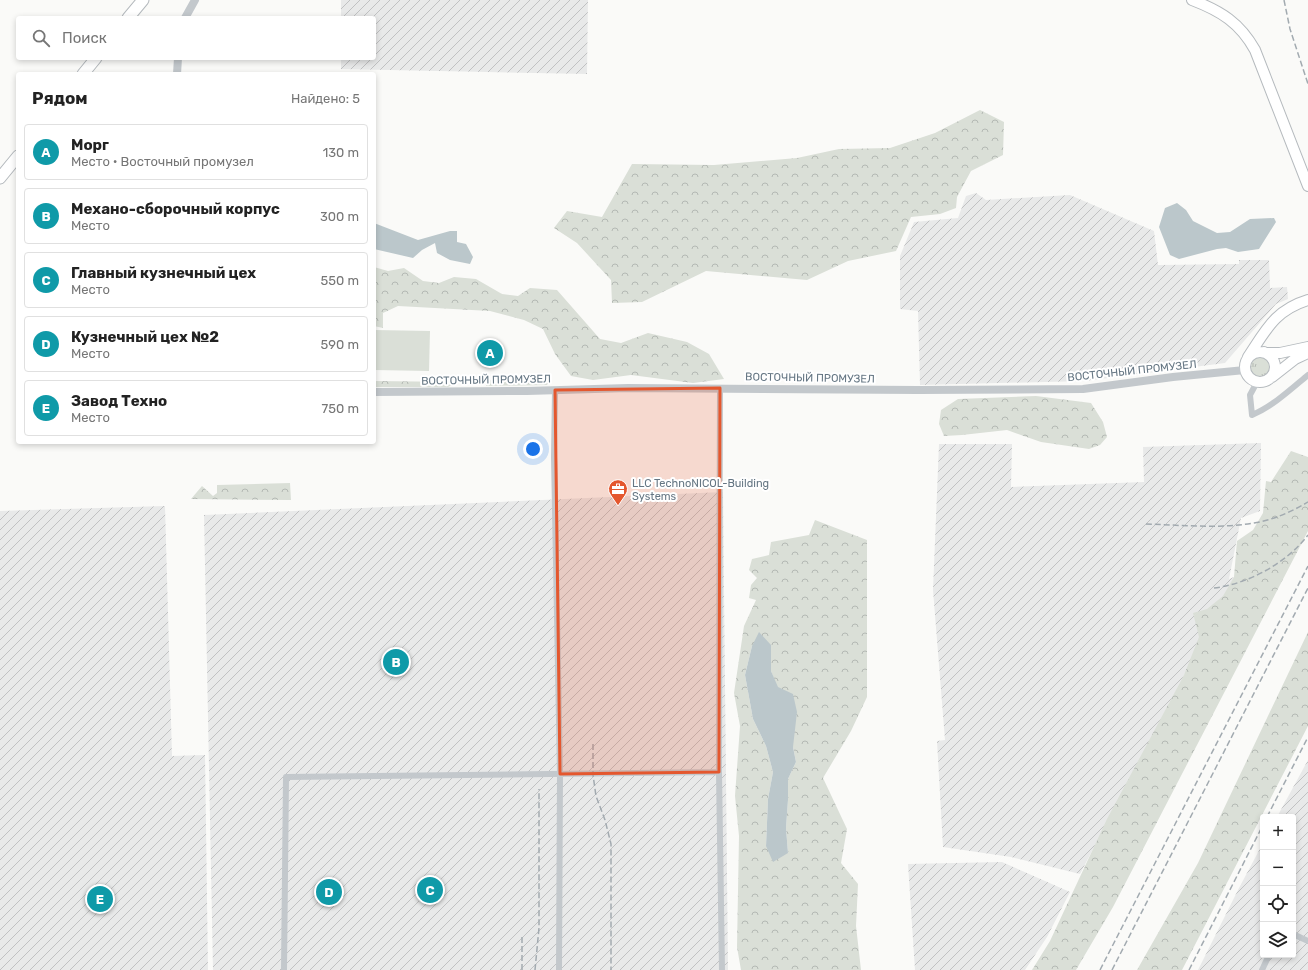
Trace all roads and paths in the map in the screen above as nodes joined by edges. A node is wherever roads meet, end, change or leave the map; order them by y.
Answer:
1 (143, 0) edge
2 (195, 0) edge
3 (1192, 0) edge
4 (130, 16) edge
5 (185, 16) edge
6 (94, 60) edge
7 (178, 60) edge
8 (86, 72) edge
9 (177, 72) edge
10 (16, 158) edge
11 (0, 178) edge
12 (1308, 186) edge
13 (1308, 300) edge
14 (1262, 335) junction
15 (1308, 347) edge
16 (1265, 353) junction
17 (1308, 353) edge
18 (1247, 359) junction
19 (1245, 370) junction
20 (1308, 375) edge
21 (1269, 379) junction
22 (1257, 382) junction
23 (720, 388) junction
24 (555, 390) junction
25 (376, 392) edge
26 (720, 772) junction
27 (560, 774) junction
28 (1296, 935) edge
29 (1308, 941) edge
30 (1268, 958) edge
31 (284, 970) edge
32 (559, 970) edge
33 (722, 970) edge
34 (1262, 970) edge

1 - 4 highway
2 - 5 street
3 - 12 main road
6 - 8 highway
7 - 9 street
10 - 11 highway
13 - 14 main road
14 - 16 main road
14 - 18 main road
15 - 16 main road
16 - 18 main road
16 - 21 main road
17 - 21 main road
18 - 19 main road
19 - 22 main road
19 - 23 street, ВОСТОЧНЫЙ ПРОМУЗЕЛ
20 - 22 street
21 - 22 main road
23 - 24 street, ВОСТОЧНЫЙ ПРОМУЗЕЛ
23 - 26 street
24 - 25 street, ВОСТОЧНЫЙ ПРОМУЗЕЛ
24 - 27 street
26 - 27 street
26 - 33 street
27 - 31 street
27 - 32 street
28 - 29 street
30 - 34 street

